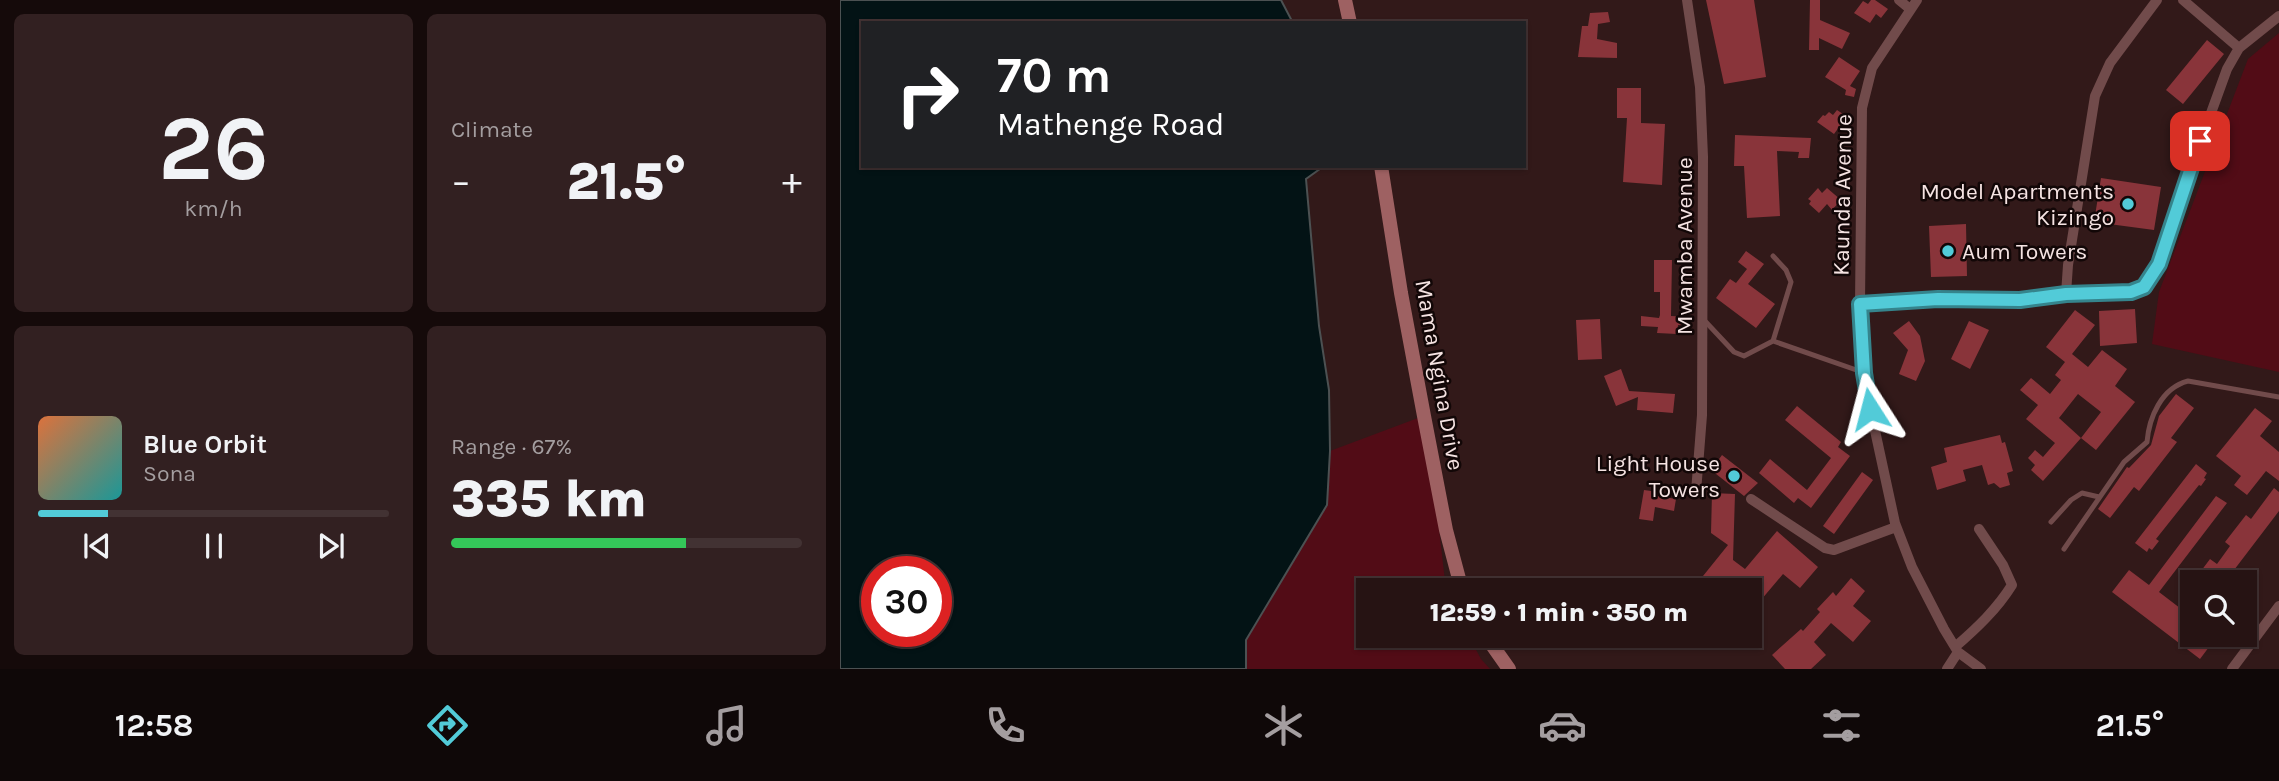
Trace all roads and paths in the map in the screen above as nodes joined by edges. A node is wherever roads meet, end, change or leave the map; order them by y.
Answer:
1 (1345, 0) edge
2 (1687, 0) edge
3 (1899, 0) edge
4 (2157, 0) edge
5 (2183, 0) edge
6 (1913, 4) edge
7 (2279, 16) edge
8 (1350, 21) edge
9 (2239, 48) junction
10 (1381, 168) edge
11 (1773, 256) dead end
12 (2066, 294) junction
13 (1860, 304) junction
14 (1704, 320) junction
15 (1773, 341) junction
16 (1864, 373) junction
17 (2279, 397) edge
18 (1696, 492) dead end
19 (2099, 497) junction
20 (1751, 499) dead end
21 (2051, 522) dead end
22 (1896, 527) junction
23 (1979, 528) dead end
24 (2064, 549) dead end
25 (1459, 578) edge
26 (2279, 606) edge
27 (1494, 648) edge
28 (1957, 649) junction
29 (1509, 669) edge
30 (1947, 669) edge
31 (1981, 669) edge
32 (2232, 669) edge

1 - 8 street
2 - 14 street, Mwamba Avenue
3 - 6 street
4 - 12 street
5 - 9 street
6 - 13 street, Kaunda Avenue
7 - 9 street
9 - 12 street
10 - 25 street, Mama Ngina Drive
11 - 15 lane
12 - 13 street
13 - 16 street, Kaunda Avenue
14 - 15 lane
14 - 18 street, Mwamba Avenue
15 - 16 lane
16 - 22 street, Kaunda Avenue
17 - 19 lane
19 - 21 lane
19 - 24 lane
20 - 22 street
22 - 28 street, Kaunda Avenue
23 - 28 street
26 - 32 street
27 - 29 street
28 - 30 street
28 - 31 street, Kaunda Avenue

